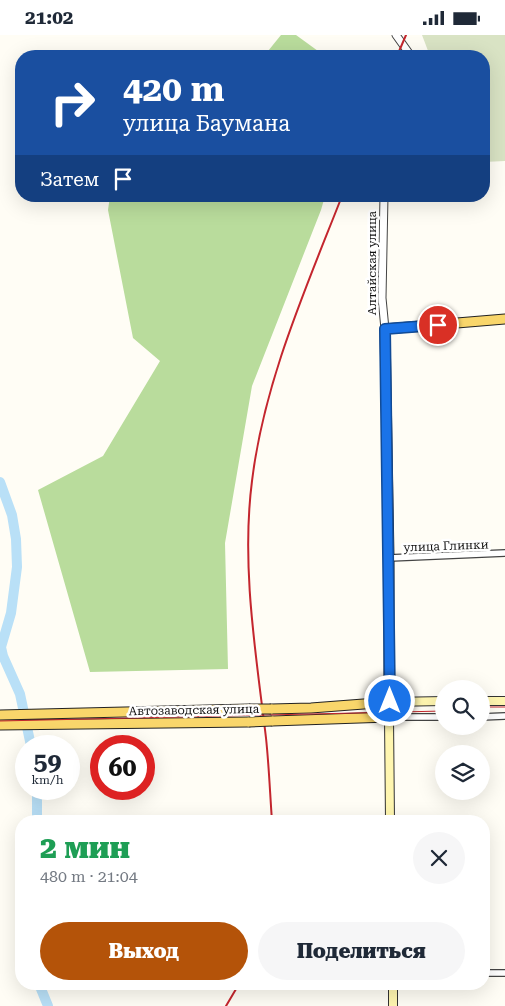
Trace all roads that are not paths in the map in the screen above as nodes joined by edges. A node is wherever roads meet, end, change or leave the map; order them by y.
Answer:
1 (396, 35) edge
2 (407, 50) edge
3 (384, 202) edge
4 (505, 319) edge
5 (385, 329) junction
6 (505, 553) edge
7 (389, 558) junction
8 (390, 701) junction
9 (435, 701) edge
10 (490, 701) edge
11 (505, 701) edge
12 (0, 715) edge
13 (389, 717) junction
14 (435, 717) edge
15 (490, 717) edge
16 (505, 717) edge
17 (0, 725) edge
18 (390, 815) edge
19 (490, 973) edge
20 (505, 973) edge
21 (392, 990) edge
22 (393, 1006) edge

1 - 2 street
3 - 5 street, Алтайская улица
4 - 5 main road
5 - 7 main road
6 - 7 street, улица Глинки
7 - 8 main road
8 - 9 main road
8 - 12 main road, Автозаводская улица, bridge
8 - 13 main road
10 - 11 main road
13 - 14 street
13 - 17 main road, Автозаводская улица, bridge
13 - 18 main road
15 - 16 street
19 - 20 street
21 - 22 main road

